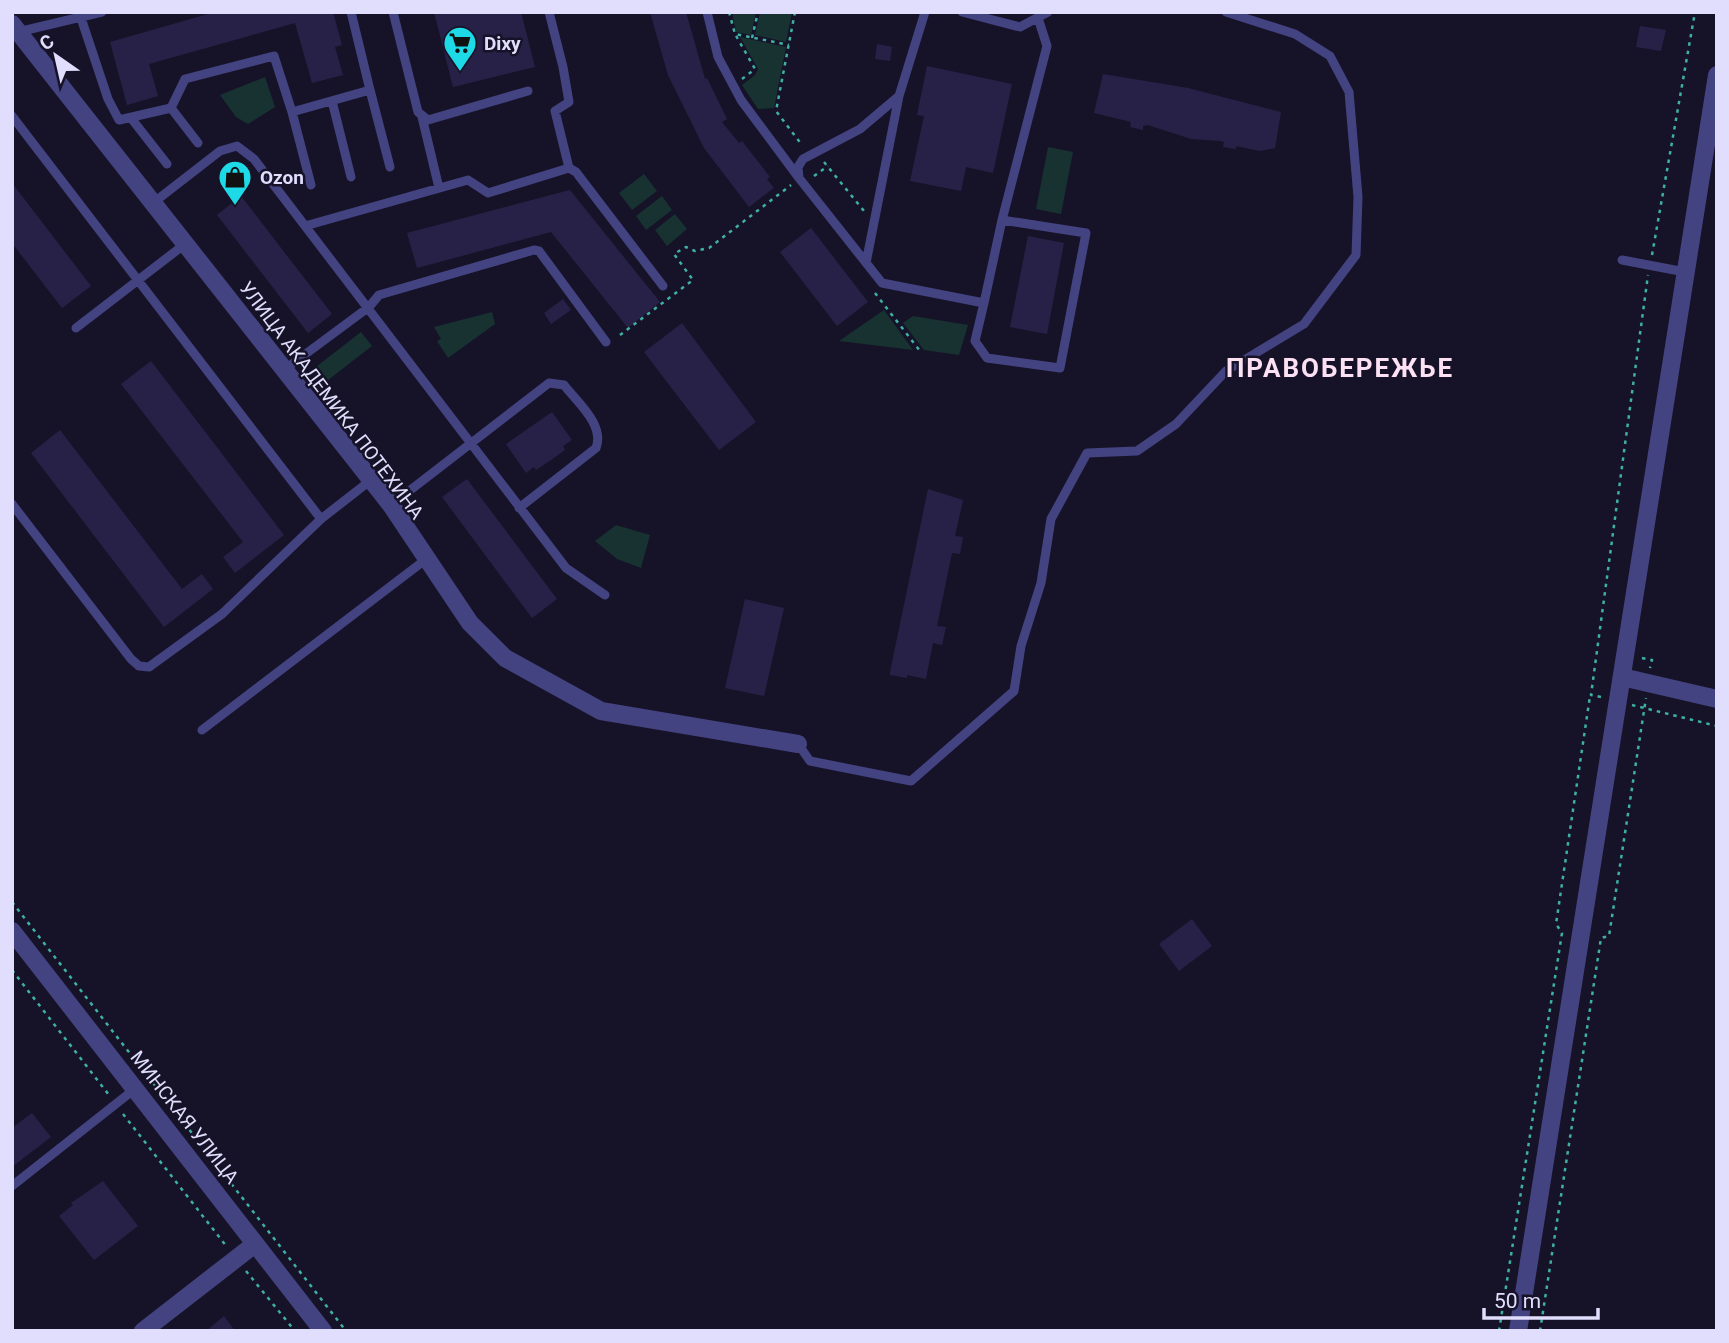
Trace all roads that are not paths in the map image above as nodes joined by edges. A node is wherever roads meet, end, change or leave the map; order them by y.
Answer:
1 (102, 12) edge
2 (351, 12) edge
3 (393, 12) edge
4 (549, 12) edge
5 (707, 12) edge
6 (925, 12) edge
7 (962, 12) edge
8 (1048, 12) edge
9 (1226, 12) edge
10 (81, 18) junction
11 (1038, 18) junction
12 (15, 28) edge
13 (1717, 75) edge
14 (370, 90) junction
15 (528, 91) dead end
16 (900, 96) junction
17 (332, 101) junction
18 (170, 108) junction
19 (292, 112) junction
20 (12, 116) edge
21 (422, 117) junction
22 (131, 118) junction
23 (198, 143) dead end
24 (167, 164) dead end
25 (390, 167) dead end
26 (569, 168) junction
27 (351, 177) dead end
28 (801, 181) junction
29 (311, 185) dead end
30 (439, 188) junction
31 (153, 203) junction
32 (1002, 220) junction
33 (305, 226) junction
34 (185, 244) junction
35 (1622, 260) dead end
36 (866, 263) junction
37 (1685, 272) junction
38 (138, 280) junction
39 (663, 286) dead end
40 (984, 303) junction
41 (369, 307) junction
42 (76, 328) dead end
43 (606, 342) dead end
44 (284, 369) junction
45 (471, 444) junction
46 (371, 480) junction
47 (12, 504) edge
48 (391, 505) junction
49 (519, 508) junction
50 (321, 519) junction
51 (425, 560) junction
52 (604, 595) dead end
53 (1622, 677) junction
54 (1717, 699) edge
55 (202, 730) dead end
56 (798, 744) joint
57 (12, 931) edge
58 (136, 1088) junction
59 (12, 1186) edge
60 (256, 1244) junction
61 (152, 1328) edge
62 (323, 1331) edge
63 (1518, 1331) edge

1 - 10 lane
2 - 14 lane
3 - 21 lane
4 - 26 lane
5 - 28 lane
6 - 16 lane
7 - 11 lane
8 - 11 lane
9 - 56 lane
10 - 12 lane
10 - 22 lane
11 - 32 lane
12 - 31 street, УЛИЦА АКАДЕМИКА ПОТЕХИНА
13 - 37 street
14 - 17 lane
14 - 25 lane
15 - 21 lane
16 - 28 lane
16 - 36 lane
17 - 19 lane
17 - 27 lane
18 - 19 lane
18 - 22 lane
18 - 23 lane
19 - 29 lane
20 - 38 lane
21 - 30 lane
22 - 24 lane
26 - 30 lane
26 - 39 lane
28 - 36 lane
30 - 33 lane
31 - 33 lane
31 - 34 street, УЛИЦА АКАДЕМИКА ПОТЕХИНА
32 - 40 lane
32 - 40 lane
33 - 41 lane
34 - 38 lane
34 - 44 street, УЛИЦА АКАДЕМИКА ПОТЕХИНА
35 - 37 lane
36 - 40 lane
37 - 53 street
38 - 42 lane
38 - 50 lane
41 - 43 lane
41 - 44 lane
41 - 45 lane
44 - 46 street, УЛИЦА АКАДЕМИКА ПОТЕХИНА
45 - 48 lane
45 - 49 lane
45 - 49 lane
46 - 48 street, УЛИЦА АКАДЕМИКА ПОТЕХИНА
46 - 50 lane
47 - 50 lane
48 - 51 street, УЛИЦА АКАДЕМИКА ПОТЕХИНА
49 - 52 lane
51 - 55 lane
51 - 56 street, УЛИЦА АКАДЕМИКА ПОТЕХИНА
53 - 54 street
53 - 63 street
57 - 58 street, МИНСКАЯ УЛИЦА
58 - 59 lane
58 - 60 street, МИНСКАЯ УЛИЦА
60 - 61 street
60 - 62 street, МИНСКАЯ УЛИЦА

